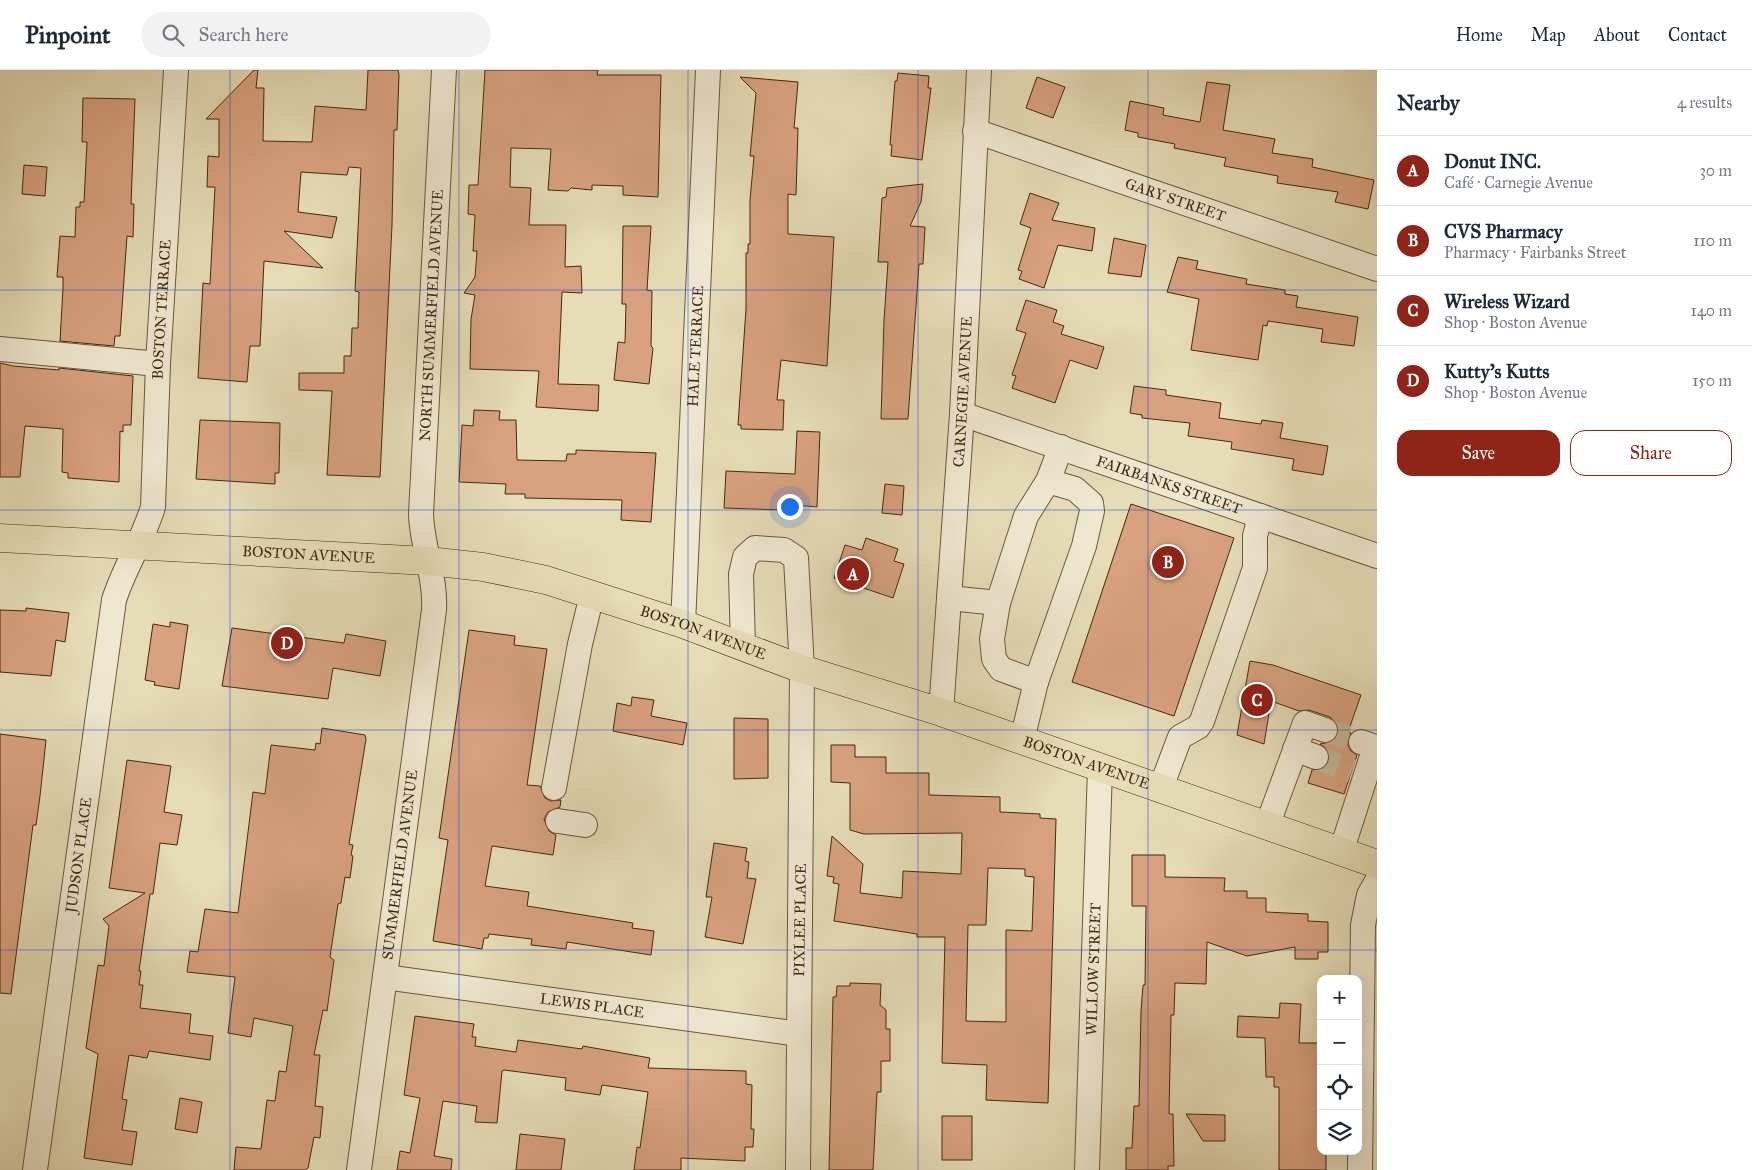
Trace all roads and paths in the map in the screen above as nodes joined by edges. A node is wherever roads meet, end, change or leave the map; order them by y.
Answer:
1 (176, 70) edge
2 (444, 70) edge
3 (708, 70) edge
4 (979, 70) edge
5 (975, 131) junction
6 (1377, 269) edge
7 (0, 349) edge
8 (158, 364) junction
9 (962, 414) junction
10 (1061, 447) junction
11 (1048, 480) junction
12 (1260, 516) junction
13 (0, 538) edge
14 (138, 547) junction
15 (1377, 556) edge
16 (428, 561) junction
17 (592, 595) junction
18 (949, 598) junction
19 (998, 603) junction
20 (684, 624) junction
21 (743, 646) junction
22 (802, 669) junction
23 (1036, 682) junction
24 (941, 712) junction
25 (1325, 730) tunnel mouth
26 (1022, 740) junction
27 (1371, 743) edge
28 (1100, 768) junction
29 (1365, 775) edge
30 (554, 788) dead end
31 (1160, 790) junction
32 (558, 821) dead end
33 (585, 825) dead end
34 (1267, 826) junction
35 (1341, 852) junction
36 (1377, 864) edge
37 (1377, 881) edge
38 (385, 978) junction
39 (799, 1034) junction
40 (35, 1170) edge
41 (359, 1170) edge
42 (798, 1170) edge
43 (1087, 1170) edge
44 (1360, 1170) edge

1 - 8 street, BOSTON TERRACE
2 - 16 street, NORTH SUMMERFIELD AVENUE
3 - 20 street, HALE TERRACE
4 - 5 street, CARNEGIE AVENUE
5 - 6 street, GARY STREET
5 - 9 street, CARNEGIE AVENUE
7 - 8 street
8 - 14 street, BOSTON TERRACE
9 - 10 street, FAIRBANKS STREET
9 - 18 street, CARNEGIE AVENUE
10 - 11 street
10 - 12 street, FAIRBANKS STREET
11 - 19 street
11 - 23 street
12 - 15 street, FAIRBANKS STREET
12 - 31 street
13 - 14 main road, BOSTON AVENUE
14 - 16 main road, BOSTON AVENUE
14 - 40 street, JUDSON PLACE
16 - 17 main road, BOSTON AVENUE
16 - 38 street, SUMMERFIELD AVENUE
17 - 20 main road, BOSTON AVENUE
17 - 30 street
18 - 19 street
18 - 24 street, CARNEGIE AVENUE
19 - 23 street
20 - 21 main road, BOSTON AVENUE
21 - 22 main road, BOSTON AVENUE
21 - 22 street, PIXLEE PLACE
22 - 24 main road, BOSTON AVENUE
22 - 39 street, PIXLEE PLACE
23 - 26 street
24 - 26 main road, BOSTON AVENUE
25 - 34 street
26 - 28 main road, BOSTON AVENUE
27 - 29 street
28 - 31 main road, BOSTON AVENUE
28 - 43 street, WILLOW STREET
29 - 35 street
31 - 34 main road, BOSTON AVENUE
32 - 33 street
34 - 35 main road, BOSTON AVENUE
35 - 36 main road, BOSTON AVENUE
37 - 44 street
38 - 39 street, LEWIS PLACE
38 - 41 street, SUMMERFIELD AVENUE
39 - 42 street, PIXLEE PLACE

